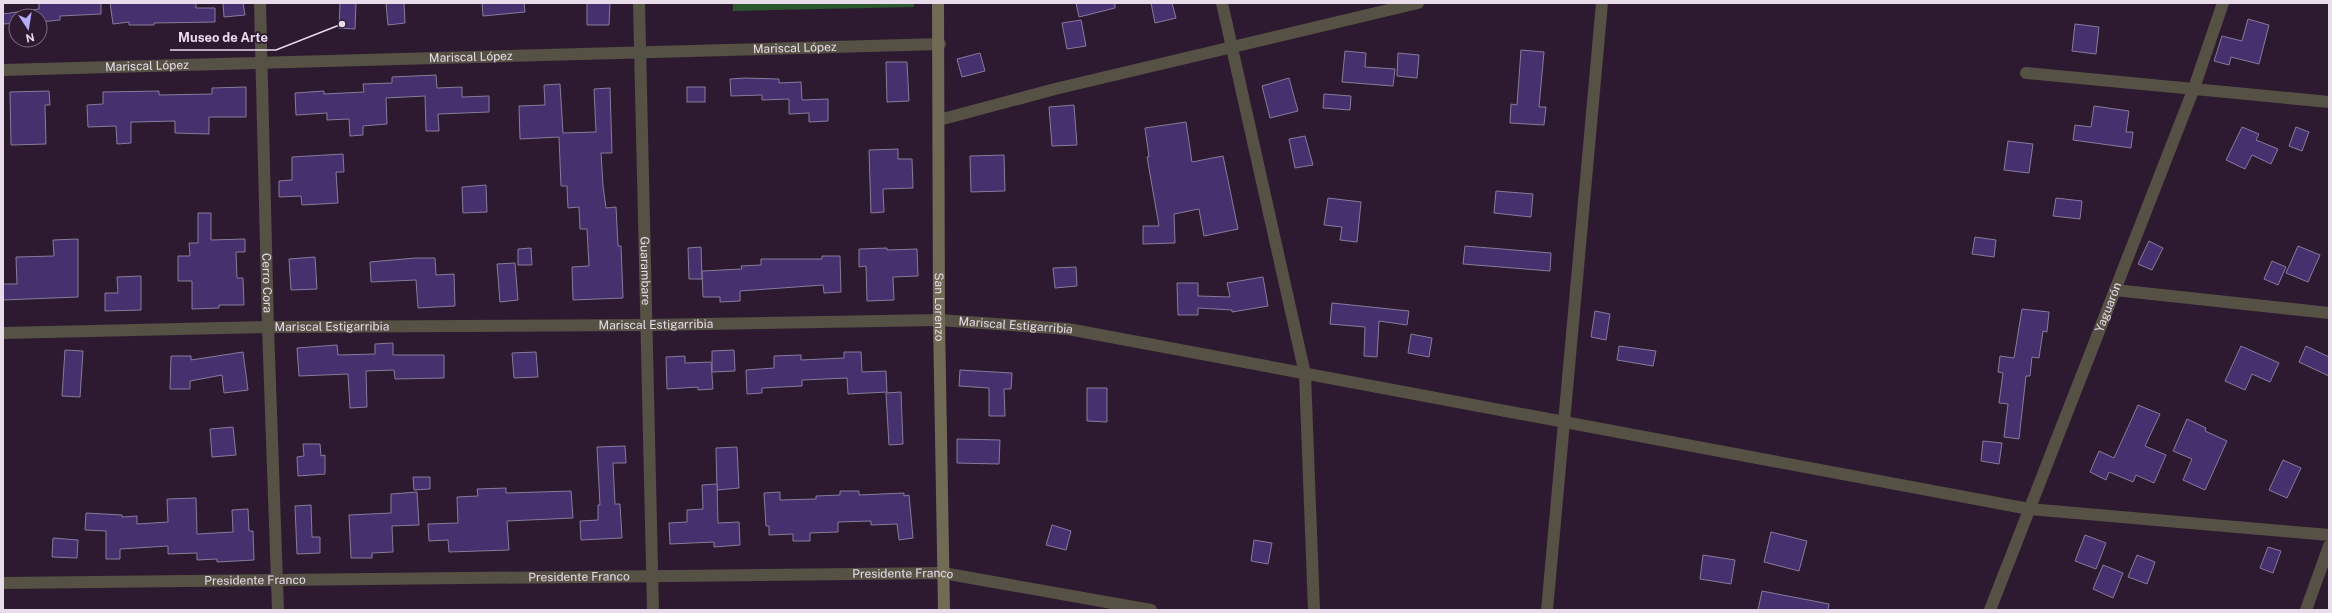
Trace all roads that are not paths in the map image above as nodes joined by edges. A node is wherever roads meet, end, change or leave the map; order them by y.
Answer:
1 (260, 3) edge
2 (639, 3) edge
3 (938, 3) edge
4 (1222, 3) edge
5 (1418, 3) edge
6 (1602, 3) edge
7 (2222, 3) edge
8 (940, 44) junction
9 (1230, 48) junction
10 (640, 52) junction
11 (261, 61) junction
12 (3, 70) edge
13 (2026, 73) dead end
14 (2194, 88) junction
15 (2329, 102) edge
16 (940, 120) junction
17 (2115, 290) junction
18 (2329, 313) edge
19 (939, 320) junction
20 (646, 325) junction
21 (268, 327) junction
22 (3, 334) edge
23 (1305, 374) junction
24 (1564, 422) junction
25 (2030, 509) junction
26 (2329, 536) edge
27 (2329, 546) edge
28 (943, 574) junction
29 (652, 577) junction
30 (278, 581) junction
31 (3, 583) edge
32 (278, 610) edge
33 (653, 610) edge
34 (944, 610) edge
35 (1151, 610) edge
36 (1314, 610) edge
37 (1547, 610) edge
38 (1990, 610) edge
39 (2306, 610) edge

1 - 11 street, Cerro Cora
2 - 10 street, Guarambare
3 - 8 street, San Lorenzo
4 - 9 street
5 - 9 street
6 - 24 street
7 - 14 street, Yaguarón
8 - 10 street, Mariscal López
8 - 16 street, San Lorenzo
9 - 16 street
9 - 23 street
10 - 11 street, Mariscal López
10 - 20 street, Guarambare
11 - 12 street, Mariscal López
11 - 21 street, Cerro Cora
13 - 14 street
14 - 15 street
14 - 17 street, Yaguarón
16 - 19 street, San Lorenzo
17 - 18 street
17 - 25 street, Yaguarón
19 - 20 street, Mariscal Estigarribia
19 - 23 street, Mariscal Estigarribia
19 - 28 street, San Lorenzo
20 - 21 street, Mariscal Estigarribia
20 - 29 street, Guarambare
21 - 22 street, Mariscal Estigarribia
21 - 30 street, Cerro Cora
23 - 24 street, Mariscal Estigarribia
23 - 36 street
24 - 25 street, Mariscal Estigarribia
24 - 37 street
25 - 26 street, Mariscal Estigarribia
25 - 38 street, Yaguarón
27 - 39 street
28 - 29 street, Presidente Franco
28 - 34 street, San Lorenzo
28 - 35 street, Presidente Franco
29 - 30 street, Presidente Franco
29 - 33 street, Guarambare
30 - 31 street, Presidente Franco
30 - 32 street, Cerro Cora

